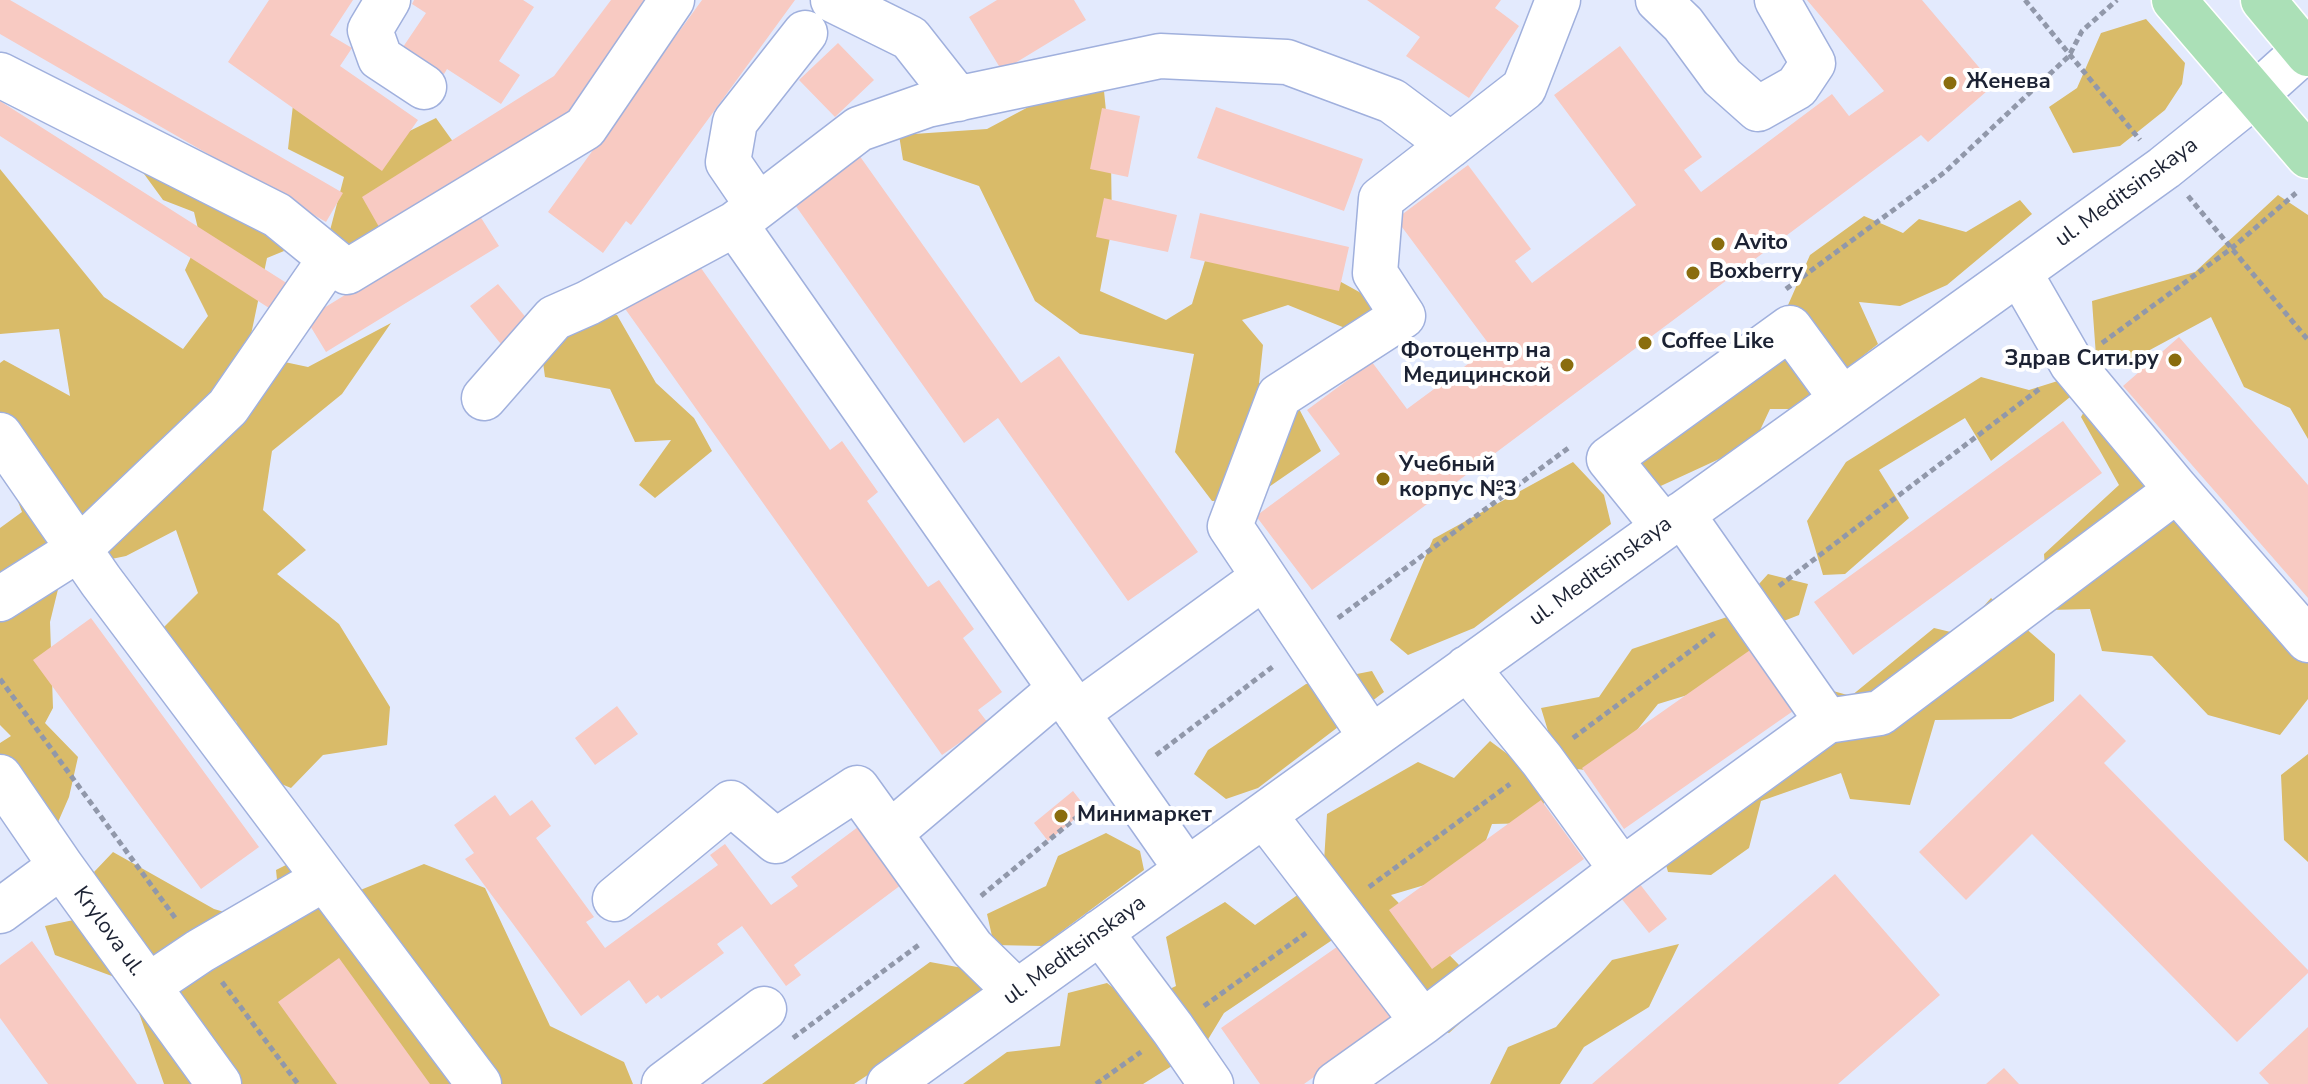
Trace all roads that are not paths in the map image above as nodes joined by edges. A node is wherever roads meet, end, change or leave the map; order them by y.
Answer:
1 (388, 0) edge
2 (672, 0) edge
3 (833, 0) edge
4 (1558, 0) edge
5 (1658, 0) edge
6 (1777, 0) edge
7 (2174, 0) edge
8 (2263, 0) edge
9 (805, 33) dead end
10 (2306, 52) edge
11 (0, 75) edge
12 (424, 87) dead end
13 (2255, 95) junction
14 (958, 99) junction
15 (1451, 145) junction
16 (2303, 174) edge
17 (746, 215) junction
18 (330, 259) junction
19 (2019, 272) junction
20 (484, 398) dead end
21 (1842, 399) junction
22 (0, 435) edge
23 (2177, 490) junction
24 (1673, 521) junction
25 (79, 549) junction
26 (1264, 577) junction
27 (0, 599) edge
28 (2308, 640) edge
29 (1467, 668) junction
30 (1068, 701) junction
31 (1827, 721) junction
32 (1371, 737) junction
33 (0, 777) edge
34 (1264, 815) junction
35 (890, 833) junction
36 (61, 866) junction
37 (1187, 870) junction
38 (1622, 870) junction
39 (324, 879) junction
40 (615, 899) dead end
41 (0, 911) edge
42 (1100, 932) junction
43 (148, 986) junction
44 (1017, 992) junction
45 (1423, 1022) junction
46 (778, 1024) road end
47 (219, 1084) edge
48 (479, 1084) edge
49 (664, 1084) edge
50 (889, 1084) edge
51 (1211, 1084) edge
52 (1336, 1084) edge

1 - 12 street
2 - 18 street
3 - 14 street
4 - 15 street
5 - 6 street
7 - 13 main road
8 - 10 main road
9 - 17 street
10 - 13 street, ul. Meditsinskaya
11 - 18 street
13 - 16 main road
13 - 19 street, ul. Meditsinskaya
14 - 15 street
14 - 17 street
15 - 26 street
17 - 20 street
17 - 30 street
18 - 25 street
19 - 21 street, ul. Meditsinskaya
19 - 23 street
21 - 24 street, ul. Meditsinskaya
21 - 24 street
22 - 25 street
23 - 28 street
23 - 31 street
24 - 29 street, ul. Meditsinskaya
24 - 31 street
25 - 27 street
25 - 39 street
26 - 30 street
26 - 32 street
29 - 32 street, ul. Meditsinskaya
29 - 38 street
30 - 35 street
30 - 37 street
31 - 38 street
32 - 34 street, ul. Meditsinskaya
33 - 36 street, Krylova ul.
34 - 37 street, ul. Meditsinskaya
34 - 45 street
35 - 40 street
35 - 44 street
36 - 41 street
36 - 43 street, Krylova ul.
37 - 42 street, ul. Meditsinskaya
38 - 45 street
39 - 43 street
39 - 48 street
42 - 44 street, ul. Meditsinskaya
42 - 51 street
43 - 47 street, Krylova ul.
44 - 50 street, ul. Meditsinskaya
45 - 52 street
46 - 49 street

